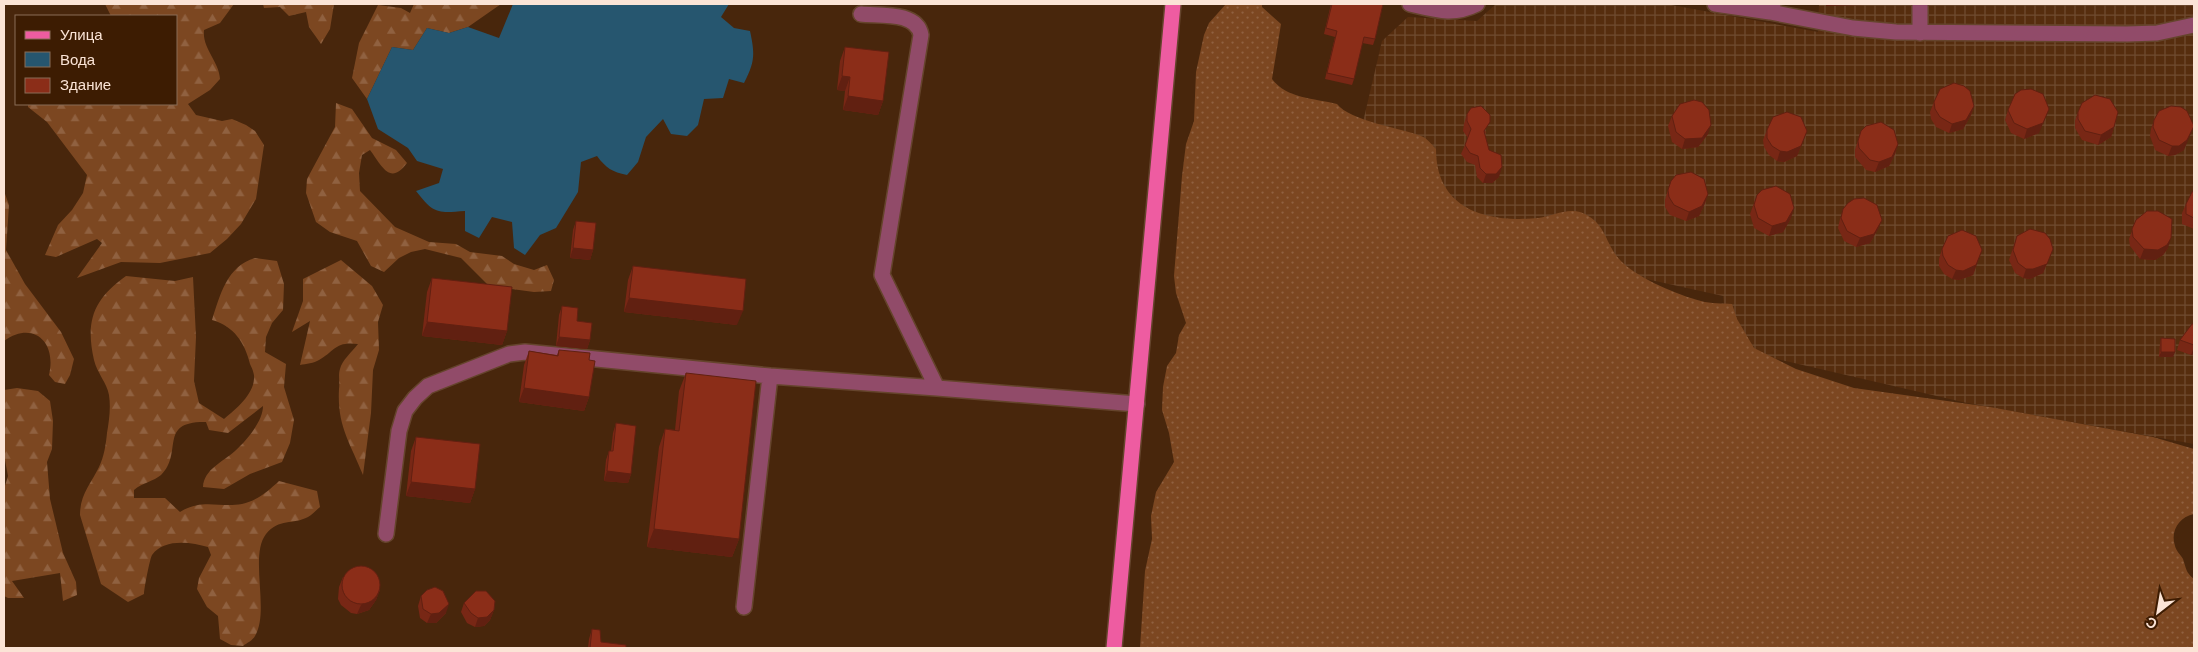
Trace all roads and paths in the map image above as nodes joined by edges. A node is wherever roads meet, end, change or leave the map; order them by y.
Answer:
1 (1173, 4) edge
2 (1410, 4) edge
3 (1477, 4) edge
4 (1715, 4) edge
5 (1920, 4) edge
6 (1772, 8) edge
7 (861, 14) dead end
8 (2194, 25) edge
9 (1920, 33) junction
10 (770, 376) junction
11 (937, 388) junction
12 (1137, 404) junction
13 (386, 534) dead end
14 (744, 607) dead end
15 (1114, 648) edge

1 - 12 main road
2 - 3 lane
4 - 6 lane
5 - 9 lane
6 - 9 lane
7 - 11 lane
8 - 9 lane
10 - 11 lane
10 - 13 lane
10 - 14 lane
11 - 12 lane
12 - 15 main road

